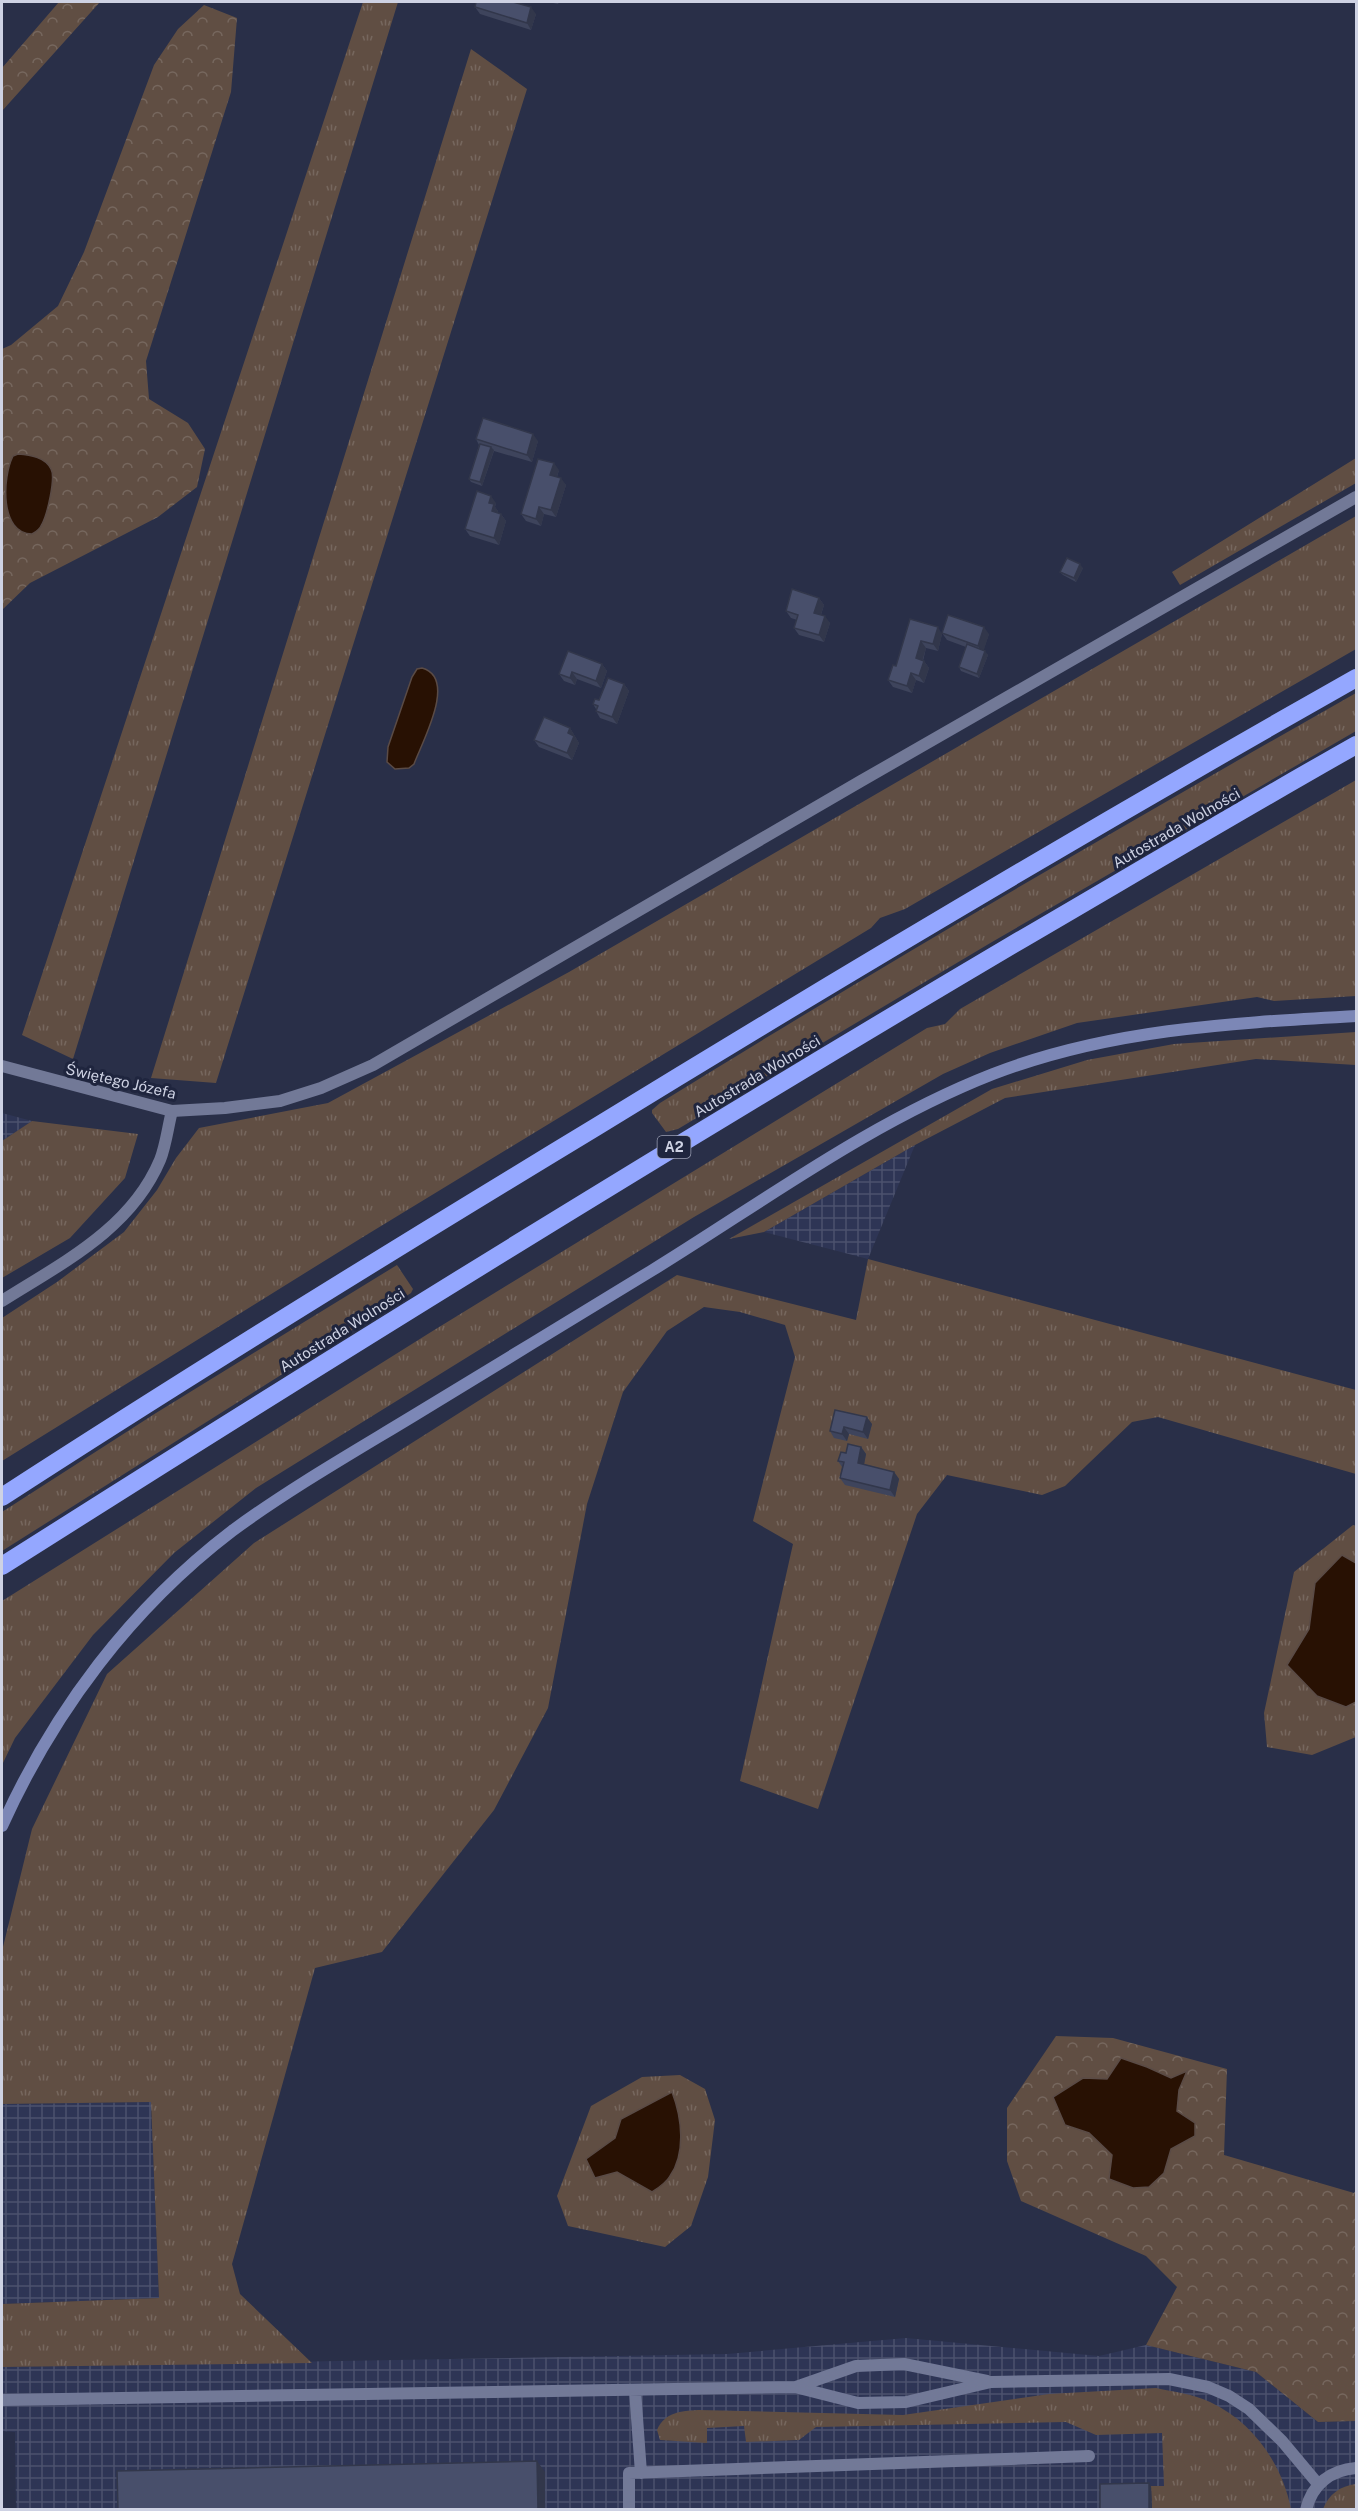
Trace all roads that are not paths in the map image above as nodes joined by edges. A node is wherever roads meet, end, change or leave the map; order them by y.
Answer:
1 (1356, 497) edge
2 (1356, 678) edge
3 (1356, 745) edge
4 (1356, 1016) edge
5 (2, 1066) edge
6 (172, 1111) junction
7 (2, 1301) edge
8 (2, 1497) edge
9 (2, 1566) edge
10 (2, 1826) edge
11 (991, 2382) junction
12 (795, 2387) junction
13 (635, 2390) junction
14 (2, 2400) edge
15 (1089, 2456) dead end
16 (1356, 2468) edge
17 (641, 2473) junction
18 (1318, 2484) junction
19 (629, 2510) edge
20 (1306, 2510) edge

1 - 6 street, Świętego Józefa
2 - 8 highway
3 - 9 highway, Autostrada Wolności / A2
4 - 10 street
5 - 6 street, Świętego Józefa
6 - 7 street
11 - 12 street
11 - 12 street
11 - 18 street
12 - 13 street
13 - 14 street
13 - 17 street
15 - 17 street
16 - 18 street
17 - 19 street
18 - 20 street

